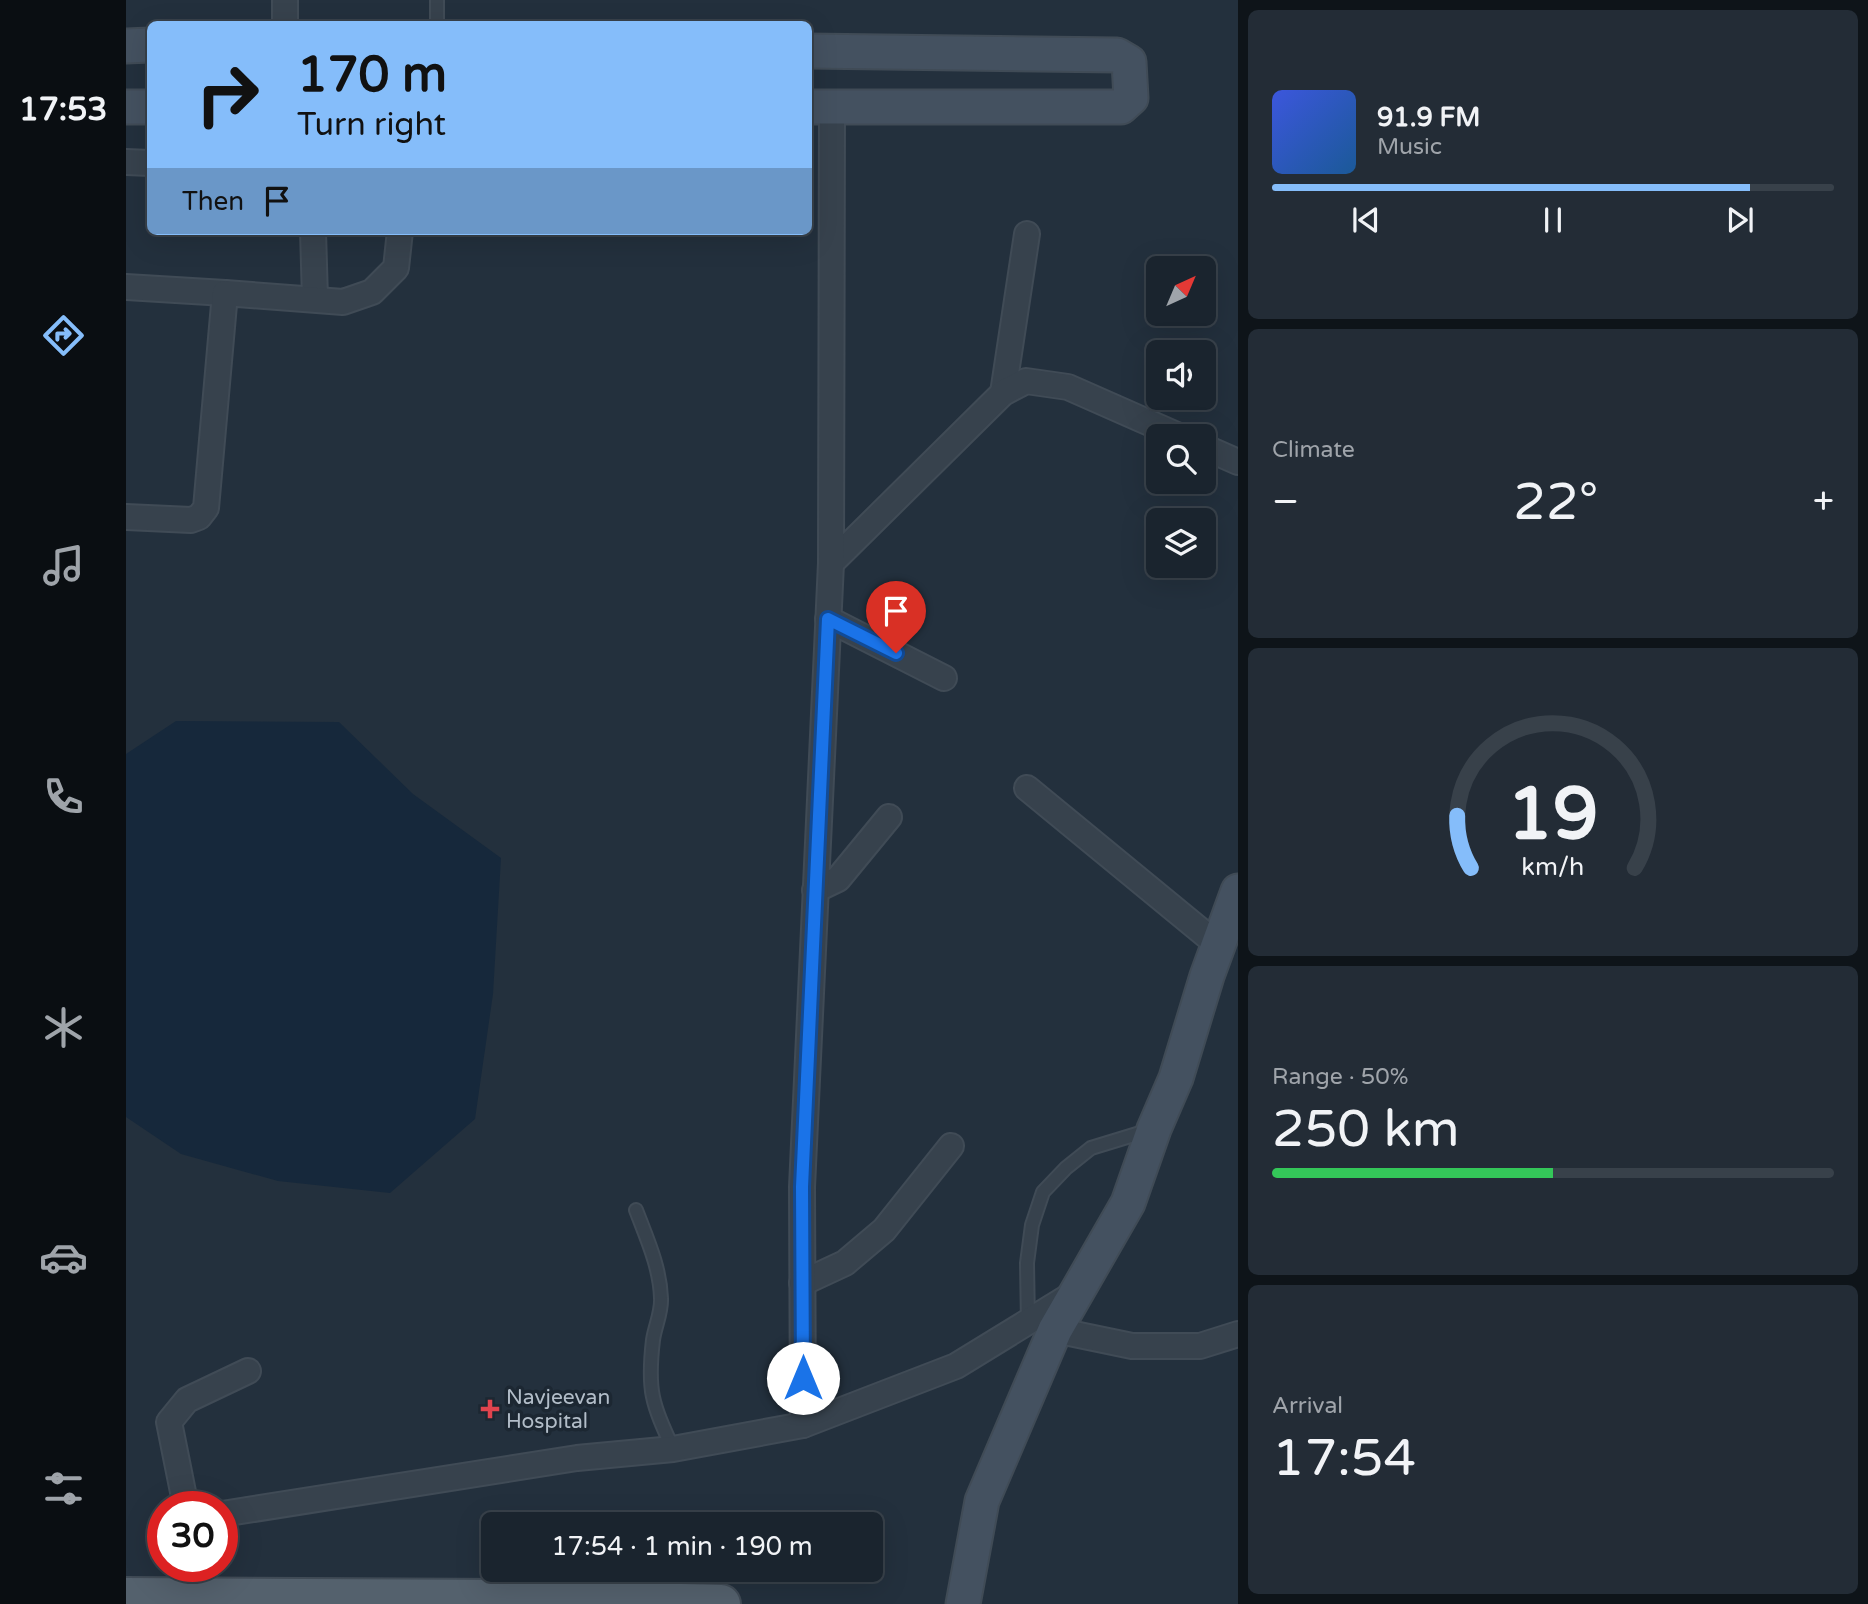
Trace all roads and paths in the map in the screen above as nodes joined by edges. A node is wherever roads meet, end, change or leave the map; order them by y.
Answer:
1 (285, 0) edge
2 (437, 0) edge
3 (285, 21) edge
4 (437, 21) edge
5 (147, 45) edge
6 (126, 46) edge
7 (812, 51) edge
8 (1032, 55) junction
9 (820, 106) edge
10 (126, 107) edge
11 (147, 107) edge
12 (1029, 107) junction
13 (126, 162) edge
14 (147, 163) edge
15 (1027, 234) dead end
16 (313, 235) edge
17 (400, 235) edge
18 (126, 287) edge
19 (225, 293) junction
20 (315, 299) junction
21 (1003, 393) junction
22 (1152, 424) edge
23 (1216, 452) edge
24 (1238, 461) edge
25 (126, 517) edge
26 (831, 563) junction
27 (828, 619) junction
28 (944, 678) dead end
29 (1027, 788) dead end
30 (890, 817) dead end
31 (815, 890) junction
32 (1238, 891) edge
33 (1219, 945) junction
34 (1154, 1129) junction
35 (951, 1146) dead end
36 (636, 1210) dead end
37 (802, 1283) junction
38 (1042, 1327) junction
39 (1238, 1334) edge
40 (248, 1371) dead end
41 (803, 1426) junction
42 (673, 1449) junction
43 (183, 1491) edge
44 (238, 1511) edge
45 (183, 1589) edge
46 (126, 1597) edge
47 (523, 1601) edge
48 (721, 1604) edge
49 (963, 1604) edge

1 - 3 street
2 - 4 lane
5 - 6 street
7 - 8 street
8 - 12 street
8 - 12 street
9 - 12 street
9 - 26 street
10 - 11 street
13 - 14 street
15 - 21 street
16 - 20 street
17 - 20 street
18 - 19 street
19 - 20 street
19 - 25 street
21 - 22 street
21 - 26 street
23 - 24 street
26 - 27 street
27 - 28 street
27 - 31 street
29 - 33 street
30 - 31 street
31 - 37 street
32 - 33 street
33 - 34 street
34 - 38 street
34 - 38 lane
35 - 37 street
36 - 42 lane
37 - 41 street
38 - 39 street
38 - 41 street
38 - 49 street
40 - 43 street
41 - 42 street
42 - 44 street
45 - 46 main road
45 - 47 main road
47 - 48 main road

